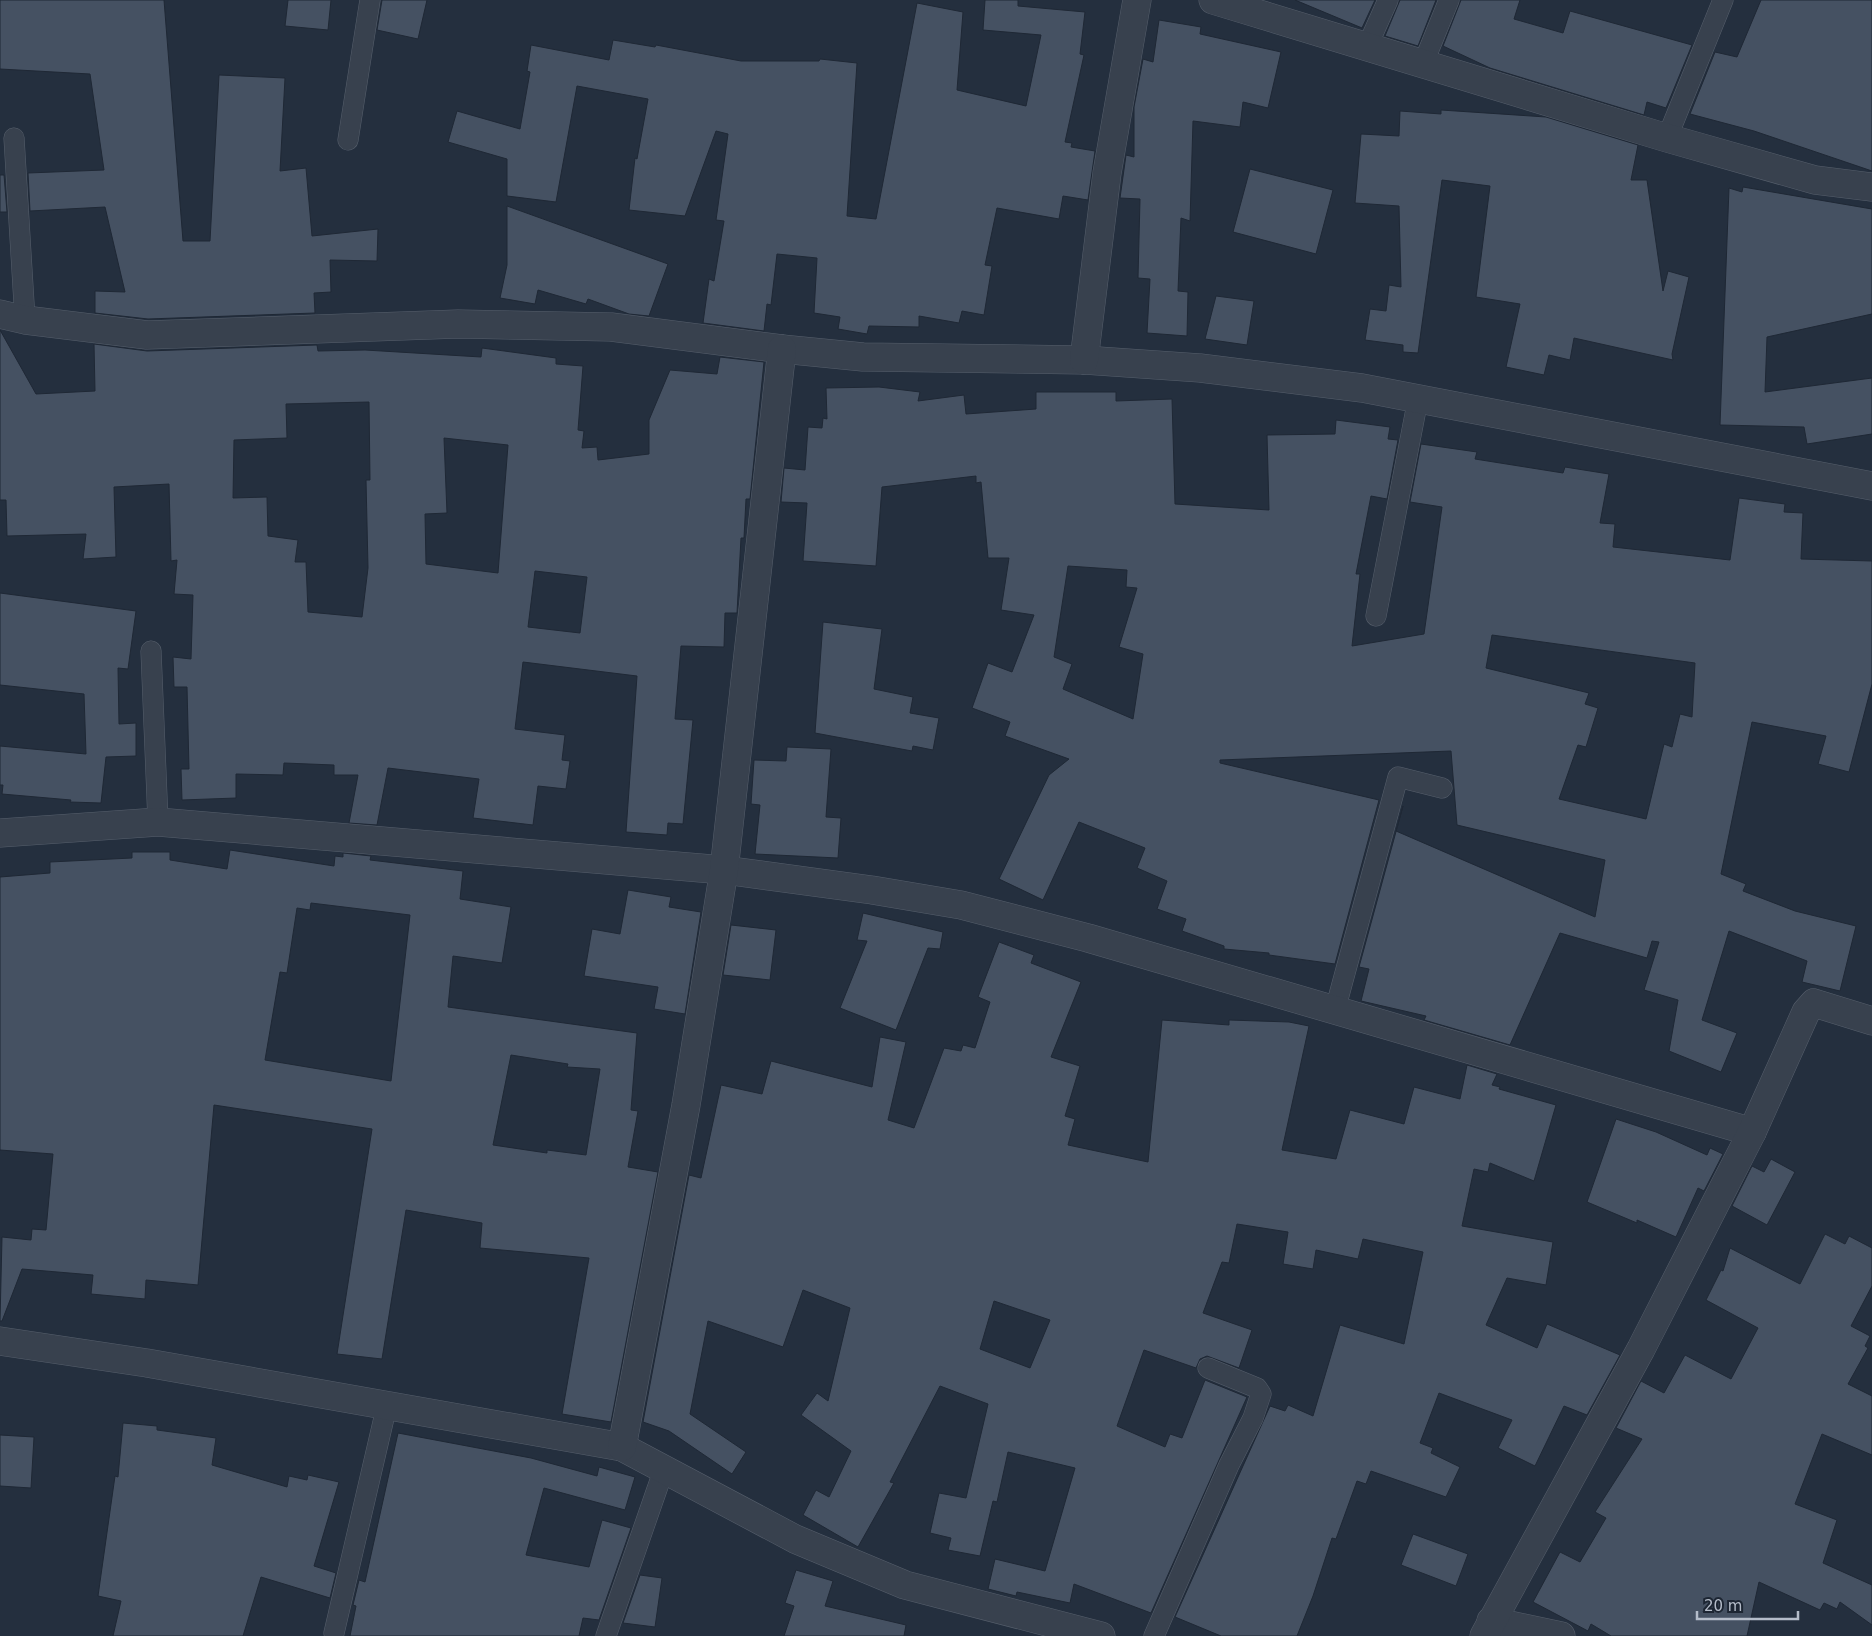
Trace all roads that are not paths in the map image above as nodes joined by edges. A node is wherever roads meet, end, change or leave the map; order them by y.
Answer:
1 (370, 0) edge
2 (1137, 0) edge
3 (1213, 0) edge
4 (1388, 0) edge
5 (1449, 0) edge
6 (1723, 0) edge
7 (1367, 47) junction
8 (1423, 64) junction
9 (14, 138) dead end
10 (1667, 138) junction
11 (348, 140) dead end
12 (1872, 187) edge
13 (12, 317) edge
14 (782, 349) junction
15 (1084, 360) junction
16 (1418, 399) junction
17 (1872, 486) edge
18 (1376, 616) dead end
19 (151, 651) dead end
20 (1442, 788) dead end
21 (158, 822) junction
22 (0, 833) edge
23 (724, 870) junction
24 (1335, 1010) junction
25 (1872, 1020) edge
26 (1752, 1132) junction
27 (0, 1341) edge
28 (1208, 1368) dead end
29 (387, 1405) junction
30 (622, 1447) junction
31 (664, 1469) junction
32 (1488, 1629) edge
33 (334, 1633) dead end
34 (606, 1636) edge
35 (1101, 1636) edge
36 (1154, 1636) edge
37 (1561, 1636) edge

1 - 11 lane
2 - 15 street
3 - 7 street
4 - 7 lane
5 - 8 lane
6 - 10 lane
7 - 8 street
8 - 10 street
9 - 13 lane
10 - 12 street
13 - 14 street
14 - 15 street
14 - 23 street
15 - 16 street
16 - 17 street
16 - 18 lane
19 - 21 lane
20 - 24 lane
21 - 22 street
21 - 23 street
23 - 24 street
23 - 30 street
24 - 26 street
25 - 26 street
26 - 32 street
27 - 29 street
28 - 36 lane
29 - 30 street
29 - 33 lane
30 - 31 street
31 - 34 lane
31 - 35 street
32 - 37 street

